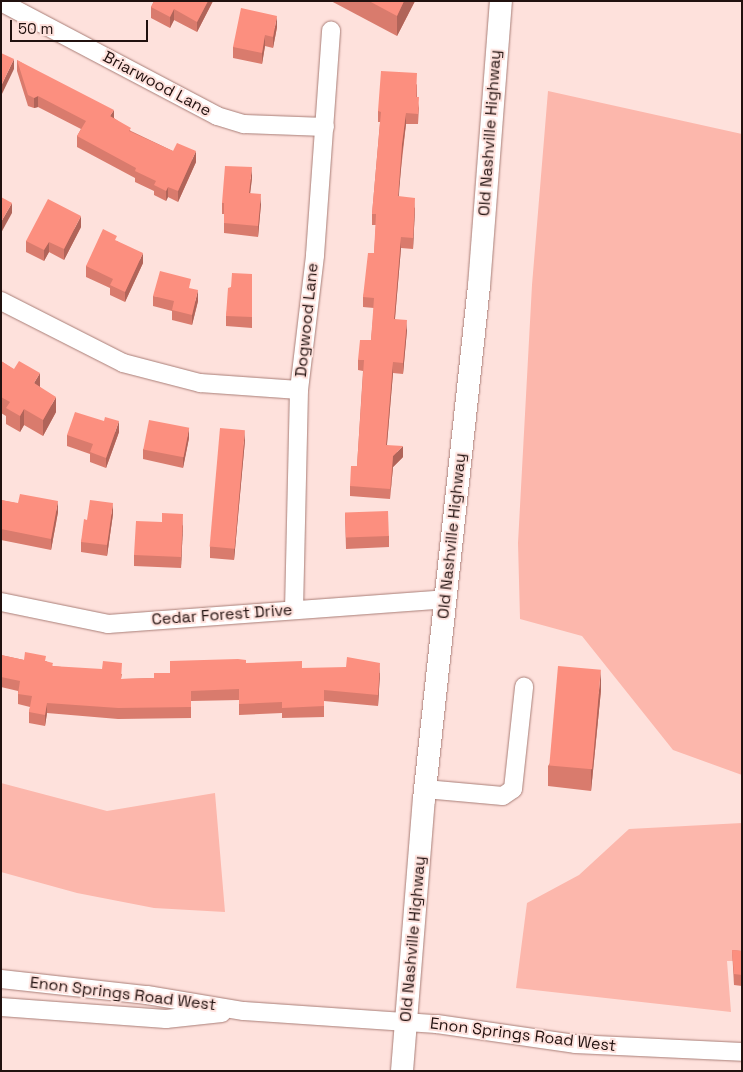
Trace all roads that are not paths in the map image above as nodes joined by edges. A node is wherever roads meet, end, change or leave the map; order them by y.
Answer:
1 (501, 1) edge
2 (1, 2) edge
3 (331, 31) dead end
4 (324, 127) junction
5 (1, 301) edge
6 (300, 390) junction
7 (445, 598) junction
8 (1, 602) edge
9 (294, 610) junction
10 (524, 687) dead end
11 (425, 789) junction
12 (1, 979) edge
13 (1, 1007) edge
14 (244, 1011) junction
15 (406, 1022) junction
16 (742, 1052) edge
17 (402, 1071) edge

1 - 7 main road, Old Nashville Highway
2 - 4 street, Briarwood Lane
3 - 4 street, Dogwood Lane
4 - 6 street, Dogwood Lane
5 - 6 street
6 - 9 street, Dogwood Lane
7 - 9 street, Cedar Forest Drive
7 - 11 main road, Old Nashville Highway
8 - 9 street, Cedar Forest Drive
10 - 11 street
11 - 15 main road, Old Nashville Highway
12 - 14 street, Enon Springs Road West
13 - 14 street, Enon Springs Road West
14 - 15 street, Enon Springs Road West
15 - 16 street, Enon Springs Road West
15 - 17 main road, Old Nashville Highway

